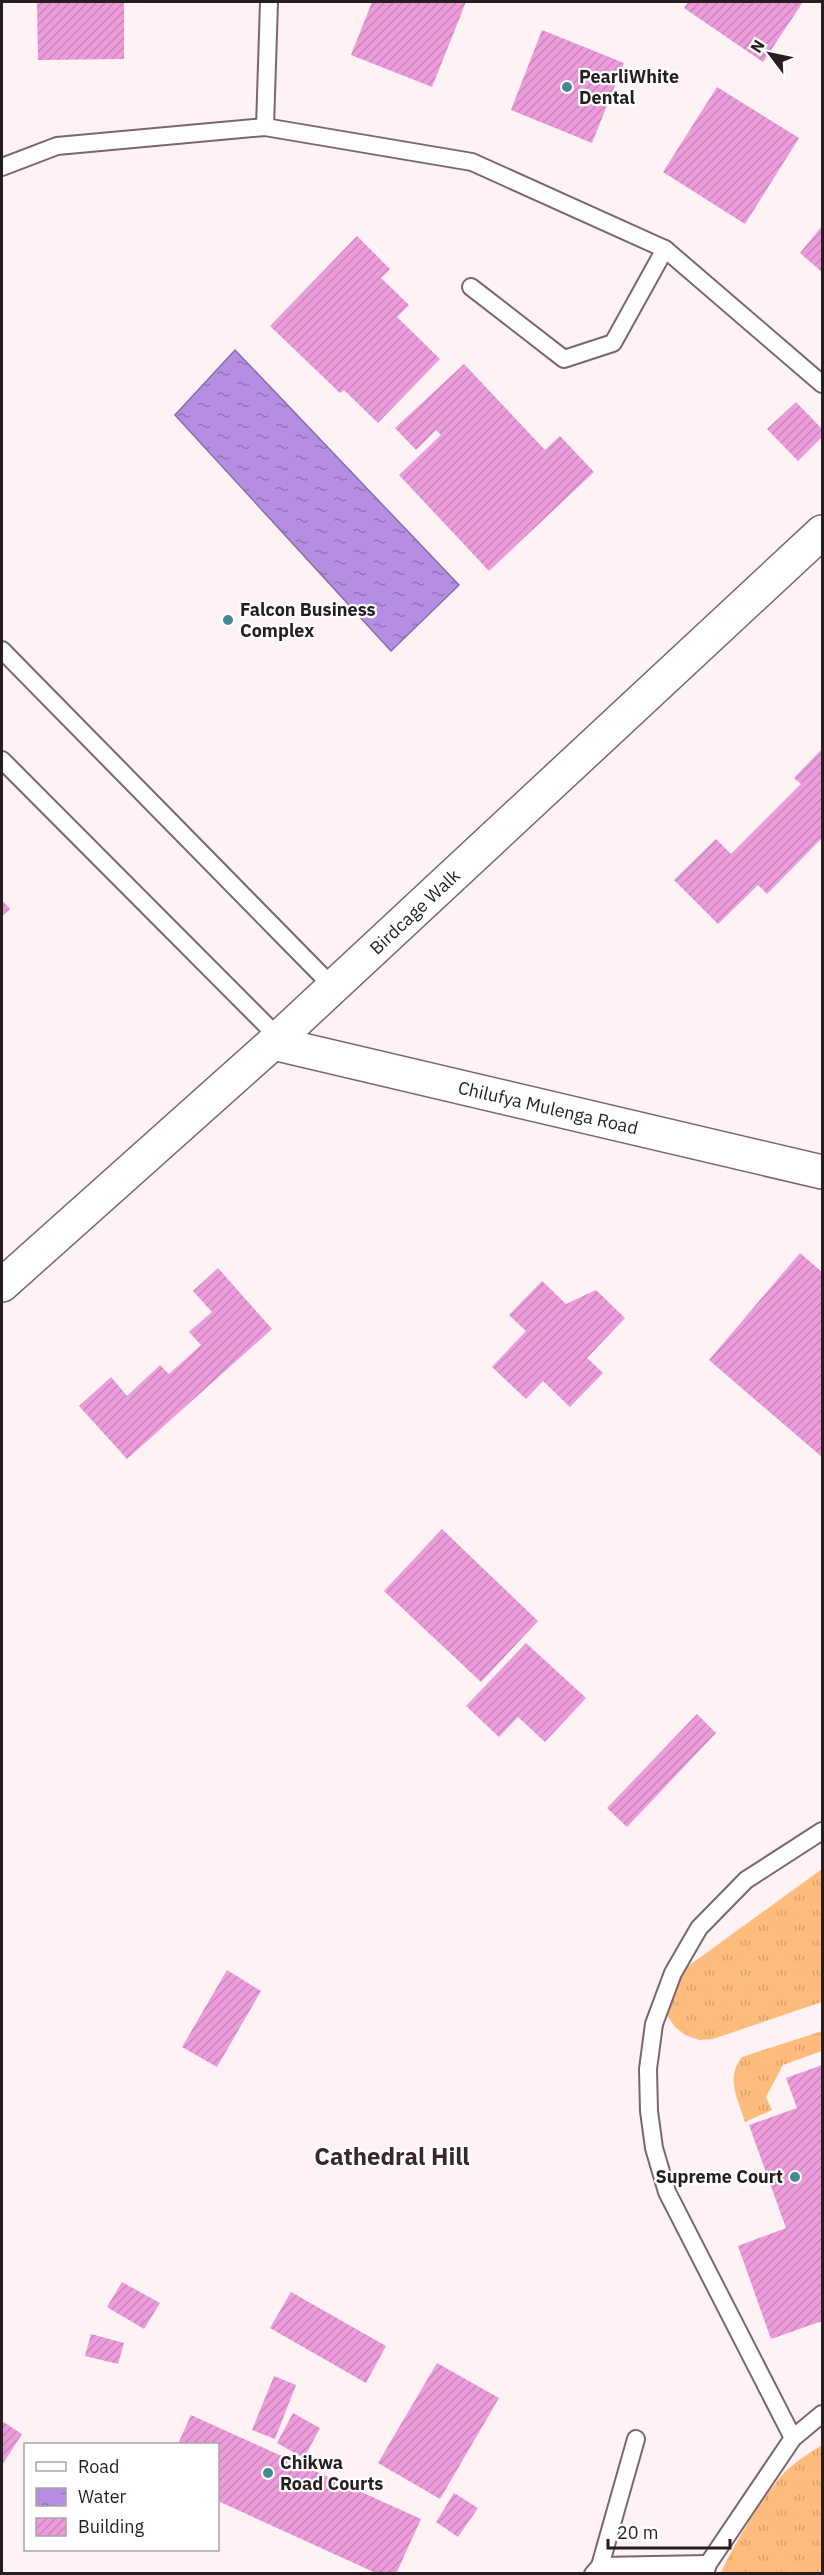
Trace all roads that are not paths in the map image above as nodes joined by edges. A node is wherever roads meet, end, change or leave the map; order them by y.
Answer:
1 (269, 2) edge
2 (265, 127) junction
3 (2, 166) edge
4 (665, 249) junction
5 (471, 287) dead end
6 (822, 384) edge
7 (822, 532) edge
8 (2, 650) edge
9 (2, 760) edge
10 (333, 988) junction
11 (276, 1041) junction
12 (822, 1172) edge
13 (2, 1285) edge
14 (822, 1831) edge
15 (822, 2414) edge
16 (793, 2438) junction
17 (636, 2439) dead end
18 (706, 2569) edge
19 (600, 2571) edge

1 - 2 lane
2 - 3 lane
2 - 4 lane
4 - 5 lane
4 - 6 lane
7 - 10 street, Birdcage Walk
8 - 10 lane
9 - 11 lane
10 - 11 street, Birdcage Walk
11 - 12 street, Chilufya Mulenga Road
11 - 13 street, Birdcage Walk
14 - 16 lane
15 - 16 lane
16 - 18 lane
17 - 19 lane
18 - 19 lane

